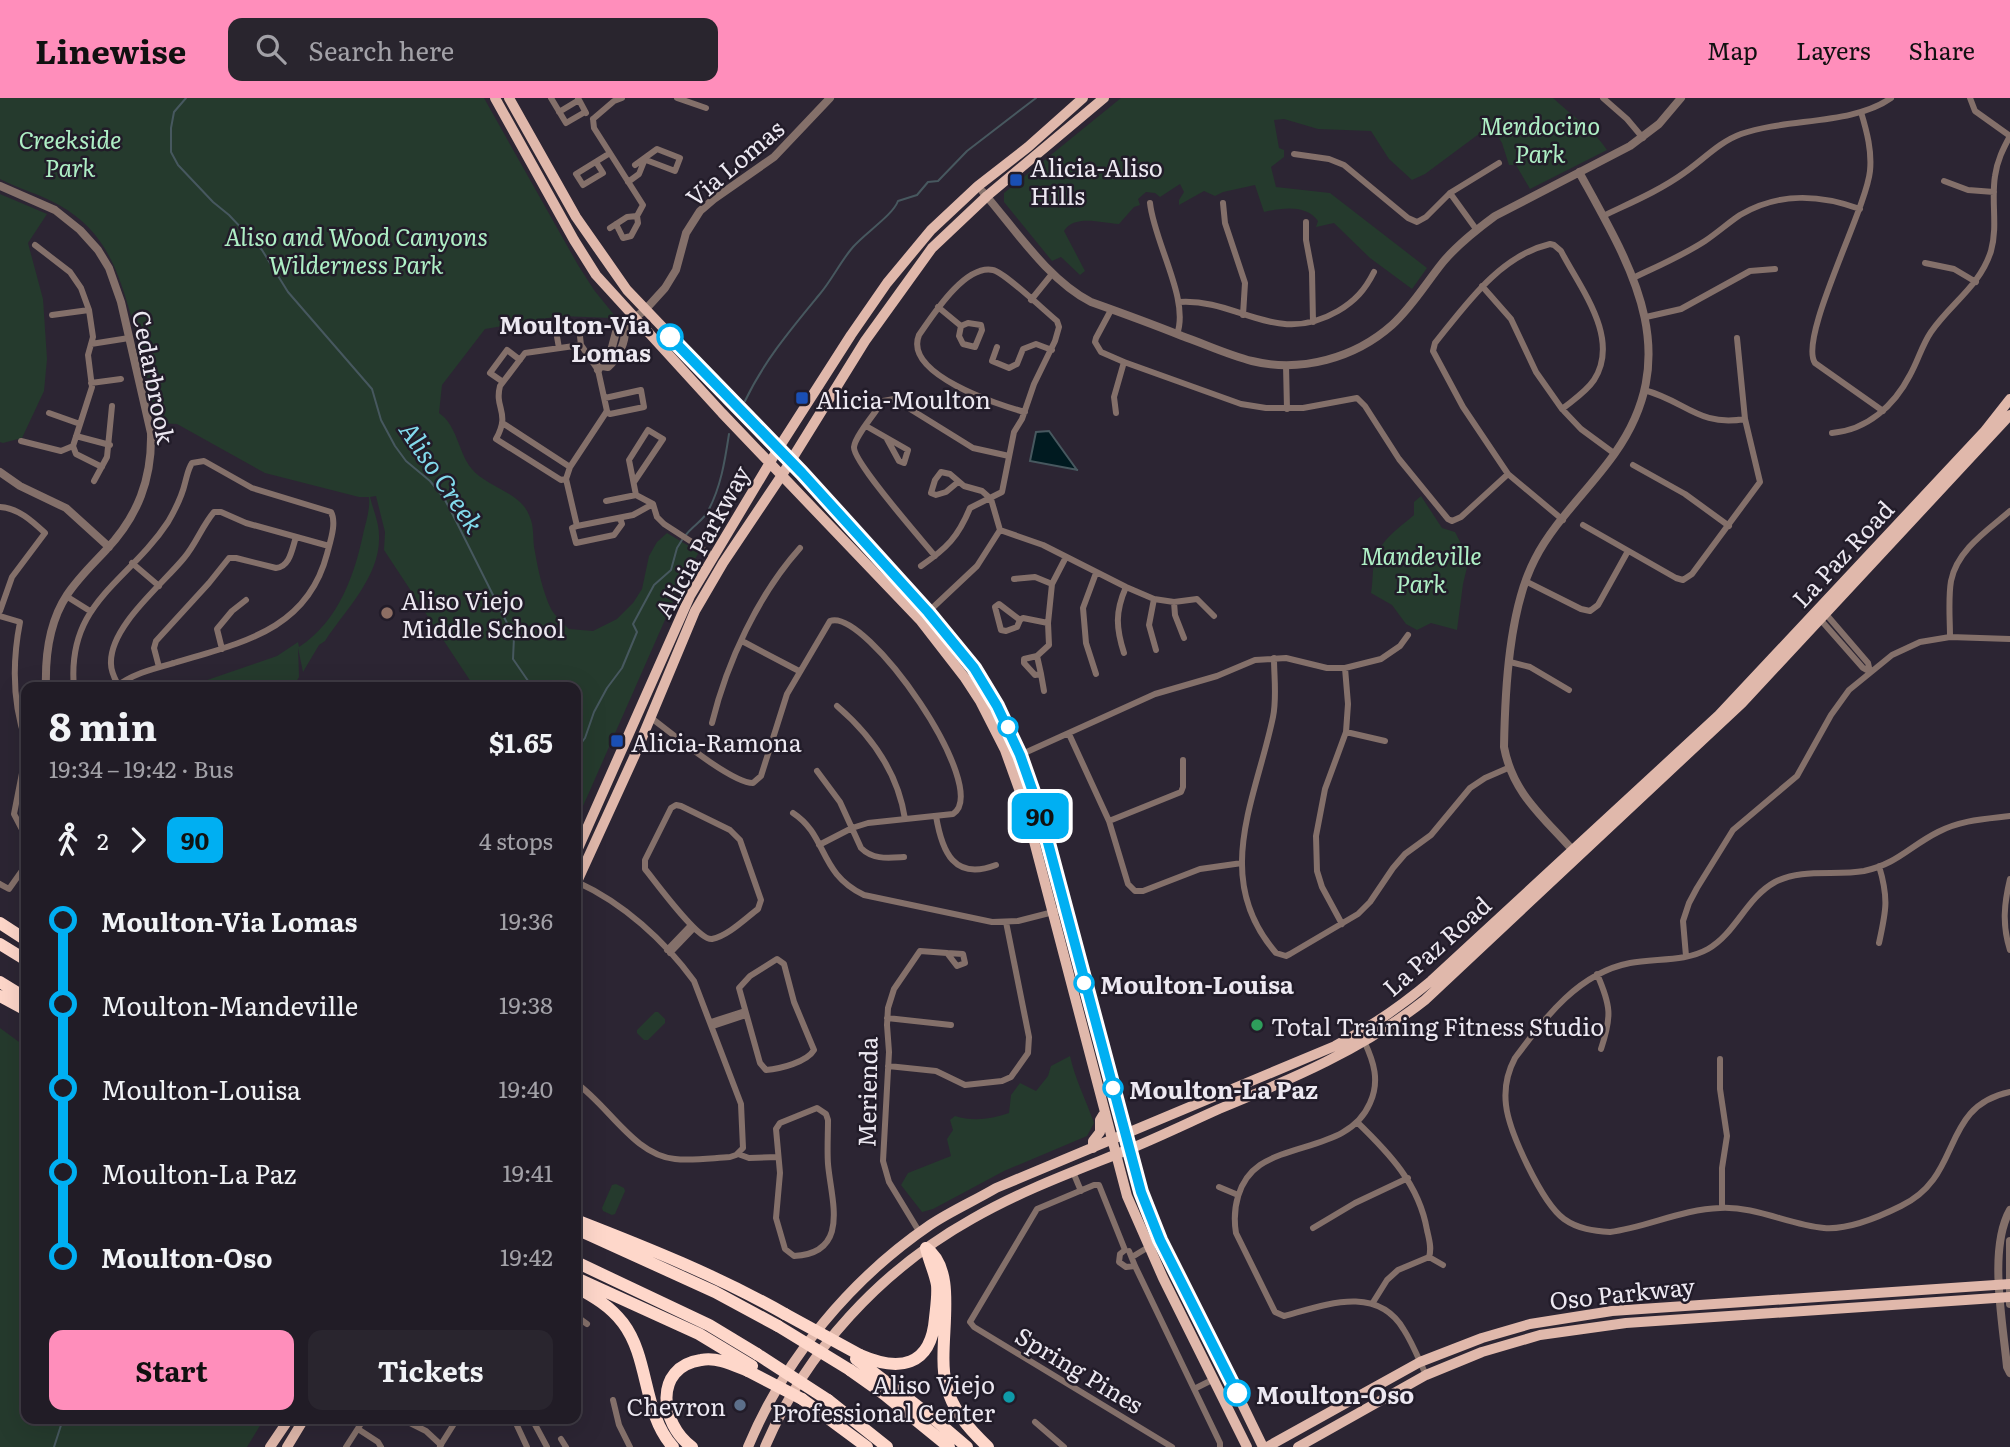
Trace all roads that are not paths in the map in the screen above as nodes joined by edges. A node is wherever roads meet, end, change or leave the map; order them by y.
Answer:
1 (495, 98) edge
2 (509, 98) edge
3 (551, 98) edge
4 (622, 98) edge
5 (677, 98) edge
6 (830, 98) edge
7 (1083, 98) edge
8 (1104, 98) edge
9 (1603, 98) edge
10 (1682, 98) edge
11 (1891, 98) edge
12 (1970, 98) edge
13 (578, 99) edge
14 (613, 99) edge
15 (690, 100) edge
16 (706, 108) dead end
17 (559, 112) junction
18 (585, 112) junction
19 (1861, 113) junction
20 (593, 118) junction
21 (2010, 136) edge
22 (1643, 138) junction
23 (518, 139) junction
24 (610, 153) junction
25 (1294, 154) dead end
26 (645, 159) junction
27 (596, 162) dead end
28 (1499, 163) dead end
29 (635, 165) dead end
30 (1579, 172) junction
31 (1944, 181) dead end
32 (628, 182) junction
33 (0, 186) edge
34 (978, 186) junction
35 (1994, 192) junction
36 (1450, 193) junction
37 (987, 196) junction
38 (1223, 202) dead end
39 (1150, 203) dead end
40 (1860, 209) junction
41 (637, 216) junction
42 (1603, 216) junction
43 (1306, 222) dead end
44 (1476, 229) junction
45 (35, 245) dead end
46 (1925, 263) dead end
47 (1775, 269) dead end
48 (1374, 272) dead end
49 (1052, 274) junction
50 (1633, 278) junction
51 (1976, 282) junction
52 (1482, 286) junction
53 (1031, 300) junction
54 (1179, 302) junction
55 (938, 307) junction
56 (89, 310) junction
57 (645, 310) junction
58 (1111, 310) junction
59 (52, 315) dead end
60 (1243, 315) junction
61 (1646, 317) junction
62 (635, 318) junction
63 (1313, 322) junction
64 (961, 326) dead end
65 (1177, 334) junction
66 (129, 338) junction
67 (1737, 338) dead end
68 (92, 344) junction
69 (580, 345) junction
70 (997, 347) dead end
71 (559, 348) junction
72 (1052, 350) junction
73 (520, 360) junction
74 (1124, 362) junction
75 (1286, 365) junction
76 (600, 368) junction
77 (121, 379) dead end
78 (91, 383) junction
79 (503, 383) junction
80 (1644, 390) junction
81 (605, 398) junction
82 (2010, 399) edge
83 (112, 406) dead end
84 (1287, 409) junction
85 (1562, 409) junction
86 (1884, 411) junction
87 (606, 412) junction
88 (1025, 412) junction
89 (48, 413) dead end
90 (1115, 413) dead end
91 (2010, 415) edge
92 (1745, 419) junction
93 (80, 424) junction
94 (504, 424) junction
95 (866, 426) junction
96 (1832, 433) dead end
97 (76, 436) junction
98 (887, 439) dead end
99 (803, 440) junction
100 (21, 441) dead end
101 (110, 445) junction
102 (73, 446) junction
103 (778, 449) junction
104 (1615, 454) junction
105 (1009, 456) junction
106 (790, 461) junction
107 (770, 463) junction
108 (1633, 465) dead end
109 (102, 467) junction
110 (570, 467) junction
111 (0, 471) edge
112 (802, 473) junction
113 (1508, 474) junction
114 (782, 475) junction
115 (566, 479) junction
116 (94, 481) dead end
117 (634, 482) junction
118 (957, 482) dead end
119 (636, 495) junction
120 (990, 499) junction
121 (606, 500) dead end
122 (653, 505) junction
123 (0, 507) edge
124 (2010, 510) edge
125 (620, 518) junction
126 (1563, 520) junction
127 (1583, 525) dead end
128 (576, 526) junction
129 (1729, 526) junction
130 (1000, 530) junction
131 (296, 537) junction
132 (329, 546) junction
133 (109, 547) junction
134 (800, 548) dead end
135 (1628, 551) junction
136 (713, 555) junction
137 (935, 556) junction
138 (1066, 557) junction
139 (132, 563) junction
140 (723, 563) junction
141 (921, 566) dead end
142 (1097, 573) junction
143 (1014, 579) dead end
144 (1525, 581) junction
145 (1052, 584) junction
146 (159, 586) junction
147 (1126, 587) junction
148 (66, 596) junction
149 (1154, 599) junction
150 (246, 600) dead end
151 (1174, 602) junction
152 (90, 611) junction
153 (928, 612) junction
154 (0, 613) edge
155 (1820, 614) junction
156 (1214, 616) dead end
157 (920, 620) junction
158 (1020, 620) junction
159 (1048, 623) junction
160 (1408, 635) dead end
161 (1950, 637) junction
162 (1184, 638) dead end
163 (2010, 639) edge
164 (742, 641) junction
165 (222, 649) junction
166 (1156, 650) dead end
167 (1124, 653) dead end
168 (1037, 656) junction
169 (1274, 658) junction
170 (1510, 662) junction
171 (159, 667) junction
172 (1345, 668) junction
173 (799, 671) junction
174 (1870, 672) junction
175 (1041, 674) junction
176 (1096, 674) dead end
177 (46, 682) edge
178 (74, 682) edge
179 (115, 682) edge
180 (123, 682) edge
181 (1569, 690) dead end
182 (1044, 691) dead end
183 (837, 706) dead end
184 (644, 715) junction
185 (712, 723) dead end
186 (21, 724) edge
187 (1346, 732) junction
188 (1069, 734) junction
189 (1385, 741) dead end
190 (1020, 755) junction
191 (1009, 759) junction
192 (1183, 761) dead end
193 (1508, 768) junction
194 (817, 771) dead end
195 (21, 778) edge
196 (793, 813) dead end
197 (936, 816) junction
198 (2010, 816) edge
199 (905, 819) junction
200 (591, 820) junction
201 (1109, 821) junction
202 (21, 827) edge
203 (852, 828) junction
204 (581, 842) edge
205 (819, 845) junction
206 (581, 853) edge
207 (1575, 853) junction
208 (904, 857) dead end
209 (1242, 863) junction
210 (996, 864) dead end
211 (1880, 866) junction
212 (581, 870) edge
213 (21, 872) edge
214 (2010, 879) edge
215 (0, 884) edge
216 (581, 884) edge
217 (1065, 909) junction
218 (1053, 912) junction
219 (1006, 922) junction
220 (0, 923) edge
221 (1342, 924) junction
222 (692, 927) junction
223 (21, 937) edge
224 (1879, 943) dead end
225 (0, 944) edge
226 (2010, 950) edge
227 (669, 951) junction
228 (947, 953) dead end
229 (1686, 956) junction
230 (21, 957) edge
231 (1597, 974) junction
232 (0, 982) edge
233 (21, 995) edge
234 (0, 996) edge
235 (21, 1007) edge
236 (746, 1013) junction
237 (887, 1018) junction
238 (712, 1024) junction
239 (951, 1025) dead end
240 (1362, 1038) junction
241 (1601, 1049) dead end
242 (1720, 1059) dead end
243 (888, 1066) junction
244 (581, 1087) edge
245 (2010, 1092) edge
246 (1105, 1113) junction
247 (1357, 1122) junction
248 (1124, 1134) junction
249 (1111, 1140) junction
250 (1093, 1148) junction
251 (1129, 1149) junction
252 (740, 1152) junction
253 (778, 1155) junction
254 (1115, 1155) junction
255 (1073, 1172) junction
256 (1408, 1178) junction
257 (1219, 1187) dead end
258 (1081, 1191) junction
259 (1238, 1195) junction
260 (1721, 1208) junction
261 (2010, 1210) edge
262 (581, 1222) edge
263 (1313, 1228) dead end
264 (581, 1230) edge
265 (920, 1233) junction
266 (1160, 1240) junction
267 (2010, 1241) edge
268 (1149, 1245) junction
269 (926, 1248) junction
270 (1129, 1253) junction
271 (1429, 1257) junction
272 (581, 1264) edge
273 (1443, 1265) dead end
274 (1135, 1266) junction
275 (581, 1280) edge
276 (2006, 1284) edge
277 (581, 1290) edge
278 (2008, 1299) edge
279 (1372, 1304) junction
280 (581, 1320) edge
281 (587, 1324) dead end
282 (855, 1361) junction
283 (1420, 1362) junction
284 (753, 1364) junction
285 (2010, 1373) edge
286 (1426, 1375) junction
287 (1214, 1379) junction
288 (1194, 1389) junction
289 (612, 1399) dead end
290 (1035, 1422) dead end
291 (286, 1424) edge
292 (301, 1424) edge
293 (361, 1424) edge
294 (418, 1424) edge
295 (454, 1424) edge
296 (516, 1424) edge
297 (535, 1424) edge
298 (537, 1428) junction
299 (358, 1429) junction
300 (522, 1436) junction
301 (561, 1439) dead end
302 (439, 1446) edge
303 (270, 1447) edge
304 (287, 1447) edge
305 (346, 1447) edge
306 (381, 1447) edge
307 (527, 1447) edge
308 (547, 1447) edge
309 (566, 1447) edge
310 (631, 1447) edge
311 (673, 1447) edge
312 (692, 1447) edge
313 (748, 1447) edge
314 (765, 1447) edge
315 (867, 1447) edge
316 (887, 1447) edge
317 (949, 1447) edge
318 (967, 1447) edge
319 (988, 1447) edge
320 (1064, 1447) edge
321 (1172, 1447) edge
322 (1220, 1447) edge
323 (1247, 1447) edge
324 (1265, 1447) edge
325 (1298, 1447) edge

1 - 23 main road
2 - 23 main road
2 - 57 main road
3 - 17 street
4 - 14 street
5 - 15 street
6 - 57 street, Via Lomas
7 - 34 main road, Alicia Parkway
8 - 37 main road, Alicia Parkway
9 - 22 street
10 - 22 street
11 - 19 street
12 - 21 street
13 - 17 street
13 - 18 street
14 - 20 street
15 - 16 street
17 - 18 street
18 - 20 street
19 - 40 street
19 - 42 street
20 - 24 street
21 - 35 street
22 - 30 street
23 - 62 main road
24 - 27 street
24 - 32 street
25 - 36 street
26 - 26 street
26 - 29 street
26 - 32 street
28 - 36 street
30 - 42 street
30 - 44 street
31 - 35 street
32 - 41 street
33 - 66 street, Cedarbrook
34 - 37 street
34 - 103 main road, Alicia Parkway
35 - 51 street
36 - 44 street
37 - 49 street
37 - 99 main road, Alicia Parkway
38 - 60 street
39 - 54 street
40 - 50 street
40 - 86 street
41 - 41 street
42 - 50 street
43 - 63 street
44 - 75 street
45 - 56 street
46 - 51 street
47 - 61 street
48 - 63 street
49 - 53 street
49 - 58 street
50 - 61 street
51 - 86 street
52 - 85 street
52 - 85 street
52 - 113 street
53 - 55 street
53 - 72 street
54 - 60 street
54 - 65 street
55 - 64 street
55 - 88 street
56 - 59 street
56 - 68 street
57 - 62 street, Via Lomas
57 - 103 main road
58 - 65 street
58 - 74 street
60 - 63 street
61 - 80 street
62 - 76 street, Via Lomas
62 - 107 main road
65 - 75 street
66 - 68 street
66 - 133 street, Cedarbrook
67 - 92 street
68 - 78 street
69 - 71 street
69 - 71 street
69 - 76 street
70 - 72 street
71 - 73 street
72 - 88 street
73 - 79 street
73 - 79 street
74 - 84 street
74 - 90 street
75 - 84 street
76 - 81 street
77 - 78 street
78 - 93 street
79 - 94 street
80 - 92 street
80 - 104 street
81 - 87 street
81 - 87 street
82 - 155 main road, La Paz Road
83 - 101 street
84 - 113 street
85 - 104 street
86 - 96 street
87 - 110 street
88 - 105 street
89 - 93 street
91 - 155 main road, La Paz Road
92 - 129 street
93 - 97 street
94 - 110 street
94 - 115 street
95 - 98 street
95 - 105 street
95 - 137 street
97 - 101 street
97 - 102 street
99 - 106 main road, Alicia Parkway
99 - 112 main road
100 - 102 street
101 - 109 street
102 - 109 street
103 - 106 main road
103 - 107 main road, Alicia Parkway
104 - 126 street
105 - 120 street
106 - 112 main road
106 - 114 main road, Alicia Parkway
107 - 114 main road
107 - 136 main road, Alicia Parkway
108 - 129 street
109 - 116 street
110 - 115 street
111 - 133 street
112 - 153 main road
113 - 126 street
114 - 140 main road, Alicia Parkway
114 - 157 main road
115 - 128 street
117 - 117 street
117 - 119 street
118 - 120 street
119 - 121 street
119 - 122 street
120 - 130 street
120 - 137 street
122 - 125 street
122 - 136 street
123 - 154 street
124 - 161 street
125 - 128 street
125 - 128 street
126 - 144 street
127 - 135 street
129 - 135 street
130 - 138 street
130 - 153 street
131 - 132 street
131 - 146 street
131 - 171 street
132 - 139 street
132 - 165 street
133 - 148 street, Cedarbrook
134 - 164 street
135 - 144 street
136 - 140 street
136 - 184 main road, Alicia Parkway
137 - 141 street
138 - 142 street
138 - 145 street
139 - 146 street
139 - 152 street
140 - 184 main road, Alicia Parkway
142 - 147 street
142 - 176 street
143 - 145 street
144 - 170 street
145 - 159 street
146 - 179 street
147 - 149 street
147 - 167 street
148 - 152 street
148 - 177 street, Cedarbrook
149 - 151 street
149 - 166 street
150 - 165 street
151 - 156 street
151 - 162 street
152 - 178 street
153 - 157 street
153 - 190 main road
154 - 186 street
155 - 174 street
155 - 207 main road, La Paz Road
157 - 191 main road
158 - 158 street
158 - 159 street
159 - 168 street
160 - 172 street
161 - 163 street
161 - 174 street
164 - 173 street
164 - 185 street
165 - 171 street
168 - 175 street
168 - 175 street
169 - 172 street
169 - 188 street
169 - 209 street
170 - 181 street
170 - 193 street
171 - 180 street
172 - 187 street
173 - 184 street
173 - 197 street
174 - 229 street
175 - 182 street
183 - 199 street
184 - 200 main road, Alicia Parkway
184 - 212 main road, Alicia Parkway
187 - 189 street
187 - 221 street
188 - 190 street
188 - 201 street
190 - 191 street
190 - 217 main road
191 - 218 main road
192 - 201 street
193 - 207 street
193 - 221 street
194 - 203 street
195 - 202 street
196 - 205 street
197 - 199 street
197 - 210 street
198 - 211 street
199 - 203 street
200 - 204 main road, Alicia Parkway
200 - 206 main road
201 - 209 street
203 - 205 street
203 - 208 street
205 - 219 street
207 - 240 main road, La Paz Road
209 - 221 street
211 - 224 street
211 - 229 street
213 - 215 street
214 - 226 street
216 - 227 street
217 - 218 street
217 - 248 main road
218 - 219 street
218 - 246 main road
219 - 243 street
220 - 223 highway
222 - 222 street
222 - 227 street
225 - 230 highway
227 - 238 street
228 - 237 street, Merienda
229 - 231 street
231 - 241 street
231 - 260 street
232 - 233 highway
234 - 235 highway
236 - 236 street
236 - 238 street
237 - 239 street
237 - 243 street, Merienda
238 - 252 street
240 - 247 street
240 - 248 main road, La Paz Road
240 - 251 main road, La Paz Road
242 - 260 street
243 - 265 street, Merienda
244 - 252 street
245 - 260 street
246 - 249 main road
246 - 250 main road
247 - 256 street
247 - 259 street
248 - 249 main road, La Paz Road
248 - 251 main road
249 - 250 main road, La Paz Road
249 - 254 main road
250 - 265 main road, La Paz Road
251 - 254 main road, La Paz Road
251 - 266 main road
252 - 253 street
253 - 253 street
254 - 255 main road, La Paz Road
254 - 268 main road
255 - 258 street
255 - 269 main road, La Paz Road
256 - 263 street
256 - 271 street
257 - 259 street
258 - 270 street
258 - 321 street, Spring Pines
259 - 279 street
261 - 276 street
262 - 282 highway, bridge
264 - 282 highway, bridge
265 - 269 main road
265 - 313 main road, La Paz Road
266 - 268 street
266 - 324 main road
267 - 276 street
268 - 270 street
268 - 287 main road
269 - 282 highway
269 - 314 main road, La Paz Road
269 - 319 highway
270 - 274 street
270 - 274 street
271 - 273 street
271 - 279 street
272 - 284 highway
274 - 288 street
275 - 284 highway
276 - 278 street
276 - 283 main road, Oso Parkway
277 - 311 highway
278 - 285 street
278 - 286 main road, Oso Parkway
279 - 283 street
280 - 281 street
282 - 317 highway
282 - 318 highway
283 - 286 street
283 - 324 main road, Oso Parkway
284 - 312 highway
284 - 315 highway, bridge
284 - 316 highway, bridge
286 - 325 main road, Oso Parkway
287 - 288 street
287 - 323 main road
288 - 322 street
289 - 310 street
290 - 320 street
291 - 303 main road
292 - 304 main road
293 - 299 street
294 - 302 street
295 - 302 street
296 - 300 street
297 - 298 street
298 - 300 street
298 - 308 street
299 - 305 street
299 - 306 street
300 - 307 street
301 - 309 street

